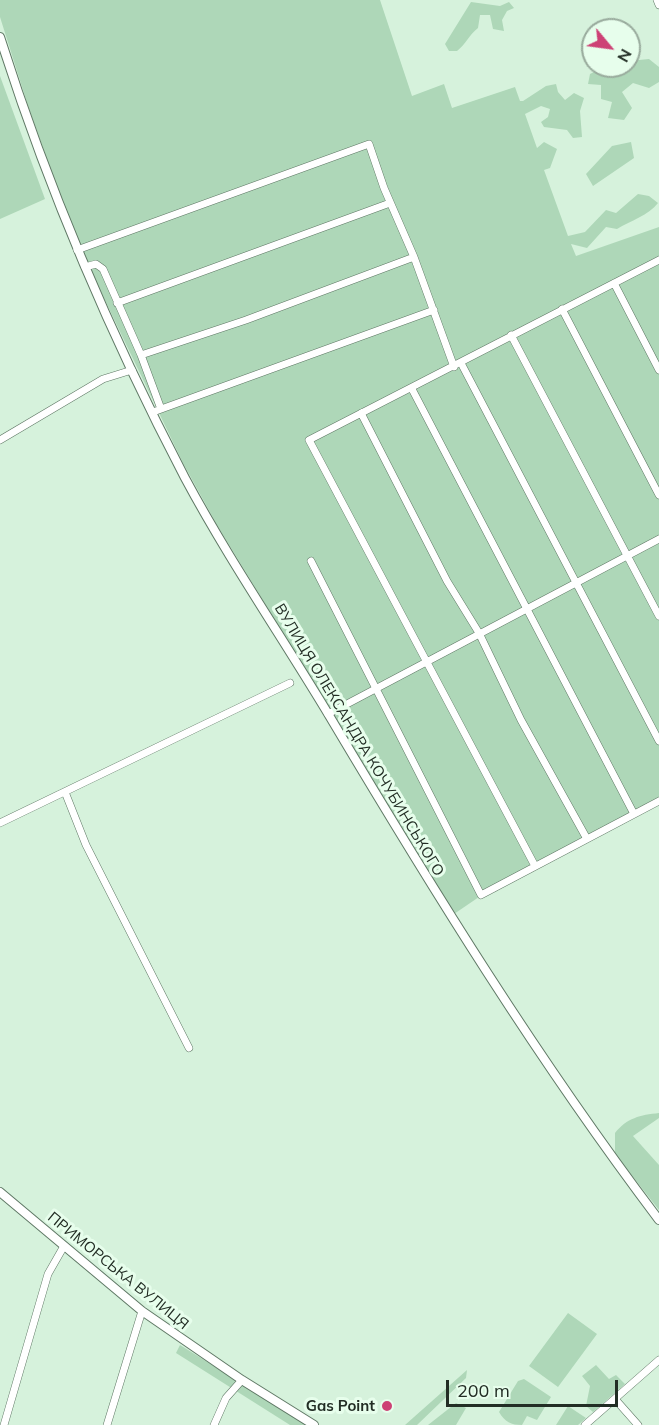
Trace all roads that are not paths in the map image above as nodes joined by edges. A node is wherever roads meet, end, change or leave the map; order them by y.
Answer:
1 (657, 0) edge
2 (659, 6) edge
3 (0, 37) edge
4 (390, 203) junction
5 (77, 250) junction
6 (414, 257) junction
7 (659, 260) edge
8 (85, 267) junction
9 (614, 283) junction
10 (117, 303) junction
11 (434, 309) junction
12 (562, 309) junction
13 (511, 335) junction
14 (141, 355) junction
15 (461, 363) junction
16 (454, 367) junction
17 (132, 370) junction
18 (659, 370) edge
19 (412, 389) junction
20 (157, 411) junction
21 (361, 413) junction
22 (0, 441) edge
23 (659, 495) edge
24 (659, 539) edge
25 (628, 555) junction
26 (311, 561) dead end
27 (578, 582) junction
28 (527, 608) junction
29 (659, 616) edge
30 (479, 633) junction
31 (425, 661) junction
32 (290, 683) dead end
33 (375, 689) junction
34 (328, 714) junction
35 (659, 741) edge
36 (65, 792) junction
37 (659, 801) edge
38 (634, 814) junction
39 (0, 823) edge
40 (587, 839) junction
41 (535, 866) junction
42 (189, 1048) dead end
43 (0, 1192) edge
44 (659, 1220) edge
45 (64, 1246) junction
46 (142, 1311) junction
47 (659, 1360) edge
48 (242, 1380) junction
49 (615, 1399) junction
50 (4, 1425) edge
51 (107, 1425) edge
52 (214, 1425) edge
53 (314, 1425) edge
54 (585, 1425) edge
55 (638, 1425) edge

1 - 2 street
3 - 5 street, ВУЛИЦЯ ОЛЕКСАНДРА КОЧУБИНСЬКОГО
4 - 5 street
4 - 6 street
4 - 10 street
5 - 8 street, ВУЛИЦЯ ОЛЕКСАНДРА КОЧУБИНСЬКОГО
6 - 11 street
6 - 14 street
7 - 9 street
8 - 10 street
8 - 17 street, ВУЛИЦЯ ОЛЕКСАНДРА КОЧУБИНСЬКОГО
9 - 12 street
9 - 18 street
10 - 14 street
11 - 16 street
11 - 20 street
12 - 13 street
12 - 23 street
13 - 15 street
13 - 25 street
14 - 20 street
15 - 16 street
15 - 27 street
16 - 19 street
17 - 20 street, ВУЛИЦЯ ОЛЕКСАНДРА КОЧУБИНСЬКОГО
17 - 22 street
19 - 21 street
19 - 28 street
20 - 34 street, ВУЛИЦЯ ОЛЕКСАНДРА КОЧУБИНСЬКОГО
21 - 30 street
21 - 31 street
24 - 25 street
25 - 27 street
25 - 29 street
26 - 33 street
27 - 28 street
27 - 35 street
28 - 30 street
28 - 38 street
30 - 31 street
30 - 40 street
31 - 33 street
31 - 41 street
32 - 36 street
33 - 34 street
33 - 41 street
34 - 44 street, ВУЛИЦЯ ОЛЕКСАНДРА КОЧУБИНСЬКОГО
36 - 39 street
36 - 42 street
37 - 38 street
38 - 40 street
40 - 41 street
43 - 45 street, ПРИМОРСЬКА ВУЛИЦЯ
45 - 46 street, ПРИМОРСЬКА ВУЛИЦЯ
45 - 50 street
46 - 48 street, ПРИМОРСЬКА ВУЛИЦЯ
46 - 51 street
47 - 49 street
48 - 52 street
48 - 53 street, ПРИМОРСЬКА ВУЛИЦЯ
49 - 54 street
49 - 55 street

